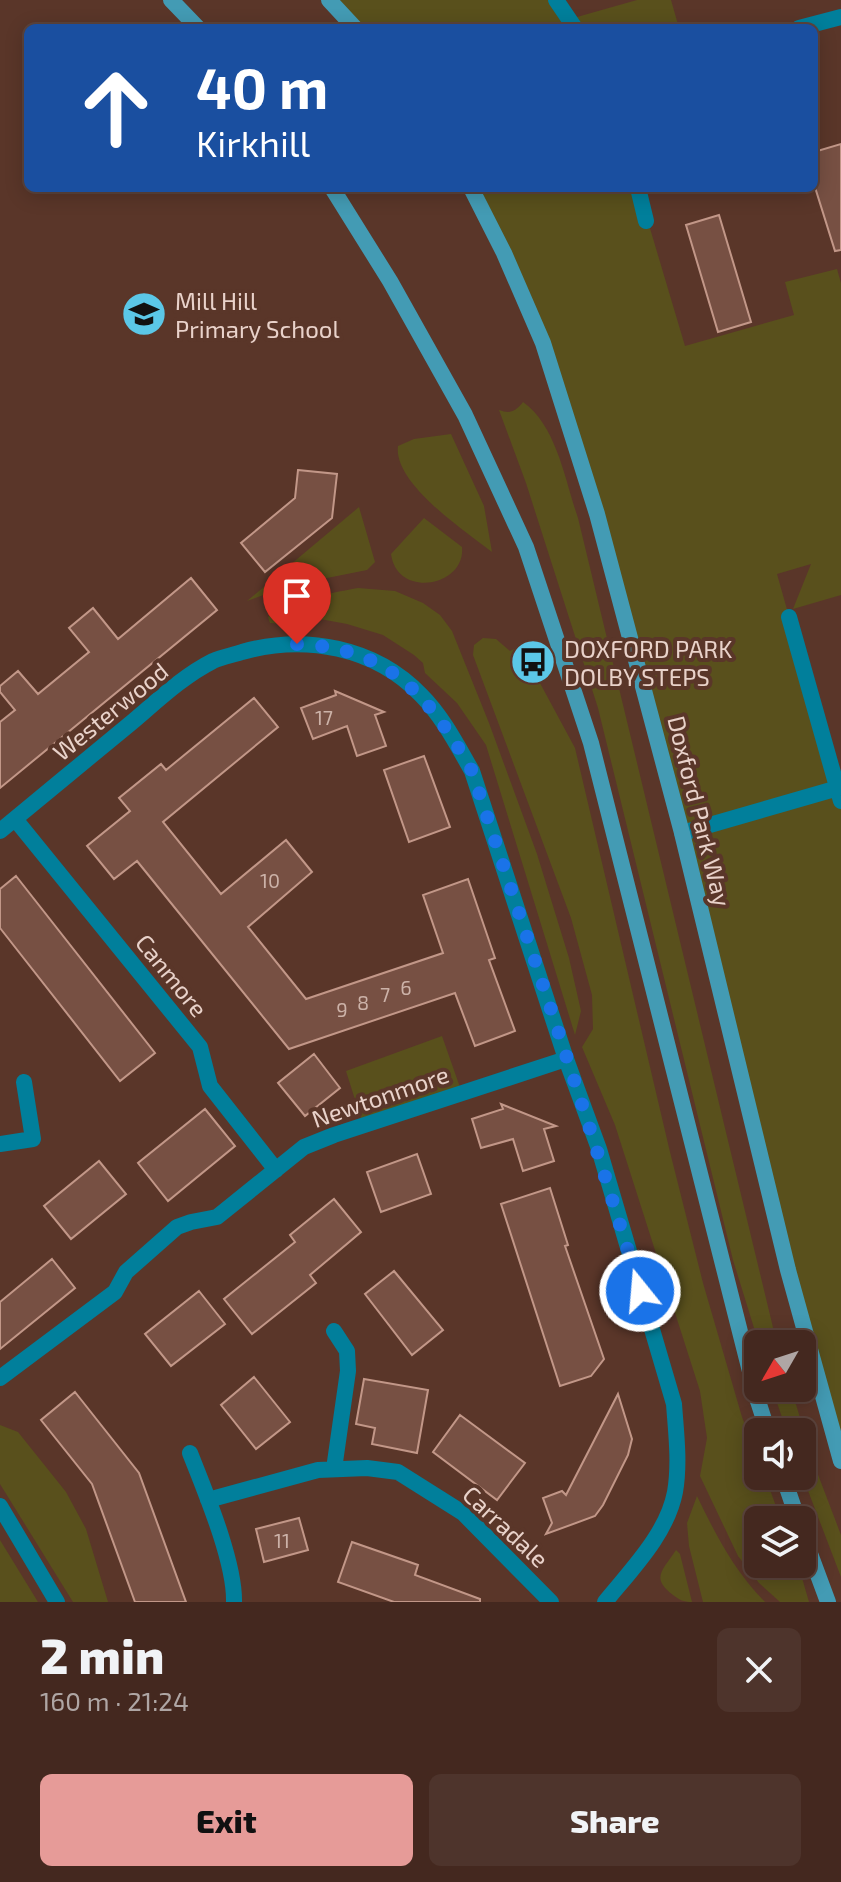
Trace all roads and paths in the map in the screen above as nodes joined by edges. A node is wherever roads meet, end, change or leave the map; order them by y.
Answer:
1 (171, 0) edge
2 (329, 0) edge
3 (556, 0) edge
4 (841, 17) edge
5 (194, 24) edge
6 (351, 24) edge
7 (572, 24) edge
8 (814, 24) edge
9 (334, 192) edge
10 (473, 192) edge
11 (639, 192) edge
12 (646, 221) dead end
13 (789, 617) dead end
14 (839, 795) edge
15 (15, 819) junction
16 (0, 831) edge
17 (682, 833) junction
18 (566, 1059) junction
19 (24, 1082) dead end
20 (0, 1144) edge
21 (276, 1170) junction
22 (334, 1331) dead end
23 (0, 1378) edge
24 (763, 1418) edge
25 (190, 1453) dead end
26 (841, 1461) edge
27 (334, 1469) junction
28 (208, 1500) junction
29 (0, 1506) edge
30 (816, 1570) edge
31 (57, 1602) edge
32 (234, 1602) edge
33 (551, 1602) edge
34 (605, 1602) edge
35 (828, 1602) edge

1 - 5 main road
2 - 6 main road
3 - 7 street
4 - 8 street
9 - 24 main road
10 - 17 main road, Doxford Park Way
11 - 12 street
13 - 14 street
14 - 17 street
15 - 16 street, Westerwood
15 - 18 street, Westerwood
15 - 21 street, Canmore
17 - 26 main road, Doxford Park Way
18 - 21 street, Newtonmore
18 - 34 street, Westerwood
19 - 20 street
21 - 23 street, Newtonmore
22 - 27 street
25 - 28 street
27 - 28 street, Carradale
27 - 33 street, Carradale
28 - 32 street
29 - 31 street
30 - 35 main road

